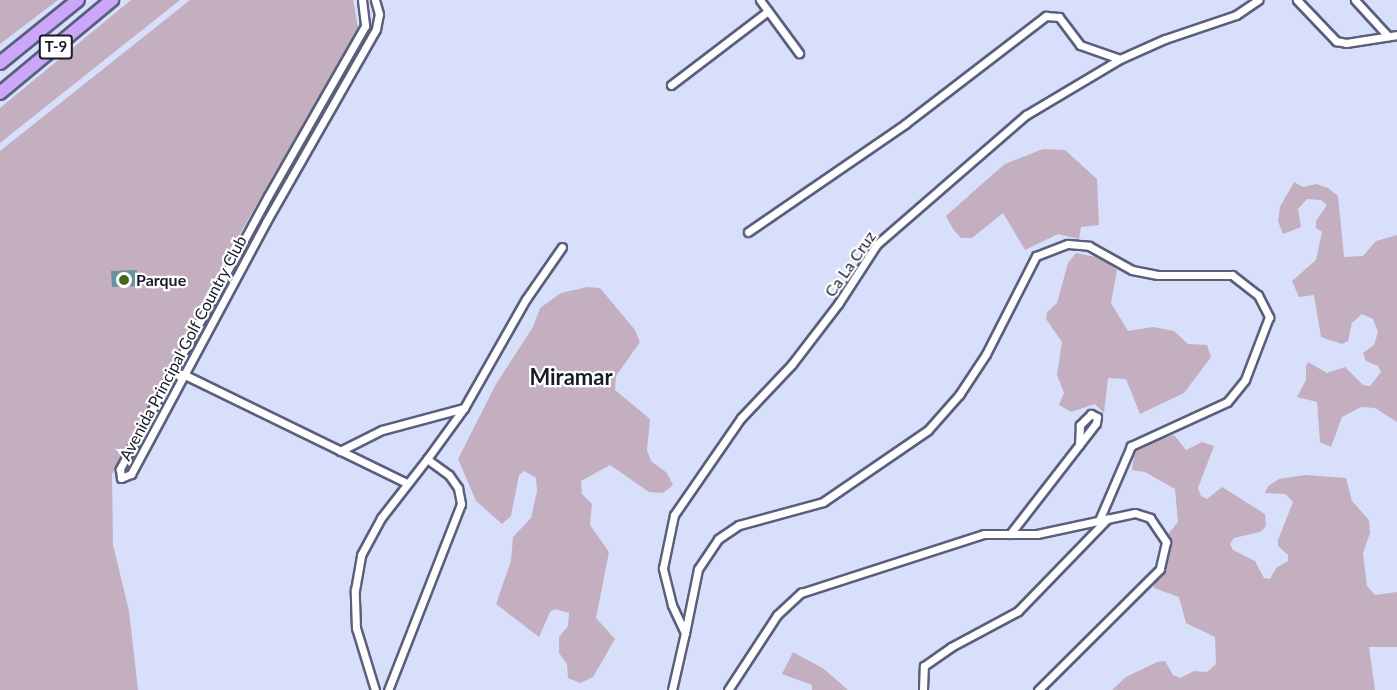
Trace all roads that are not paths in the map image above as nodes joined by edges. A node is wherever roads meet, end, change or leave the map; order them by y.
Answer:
1 (78, 0) edge
2 (112, 0) edge
3 (362, 0) edge
4 (375, 0) edge
5 (760, 0) edge
6 (1258, 0) edge
7 (1297, 0) edge
8 (1354, 0) edge
9 (768, 11) junction
10 (1397, 35) edge
11 (1388, 36) junction
12 (799, 53) dead end
13 (1120, 59) junction
14 (0, 63) edge
15 (671, 85) dead end
16 (0, 93) edge
17 (748, 232) dead end
18 (562, 247) dead end
19 (183, 374) junction
20 (168, 382) junction
21 (464, 408) junction
22 (1079, 445) dead end
23 (340, 451) junction
24 (428, 459) junction
25 (406, 483) junction
26 (1110, 516) junction
27 (1100, 518) junction
28 (1010, 534) junction
29 (685, 633) junction
30 (375, 690) edge
31 (388, 690) edge
32 (672, 690) edge
33 (728, 690) edge
34 (922, 690) edge
35 (1038, 690) edge

1 - 14 highway, T-9
2 - 16 highway, T-9
3 - 20 street, Avenida Principal Golf Country Club
4 - 19 street, Avenida Principal Golf Country Club
5 - 9 street
6 - 13 street, Ca La Cruz
7 - 11 street
8 - 11 street
9 - 12 street
9 - 15 street
10 - 11 street
13 - 17 street
13 - 29 street, Ca La Cruz
18 - 21 street
19 - 20 street
19 - 20 street, Avenida Principal Golf Country Club
19 - 23 street
21 - 23 street
21 - 24 street
22 - 28 street
23 - 25 street
24 - 25 street
24 - 31 street
25 - 30 street
26 - 27 street
26 - 34 street
26 - 35 street
27 - 28 street
27 - 29 street
28 - 33 street
29 - 32 street

